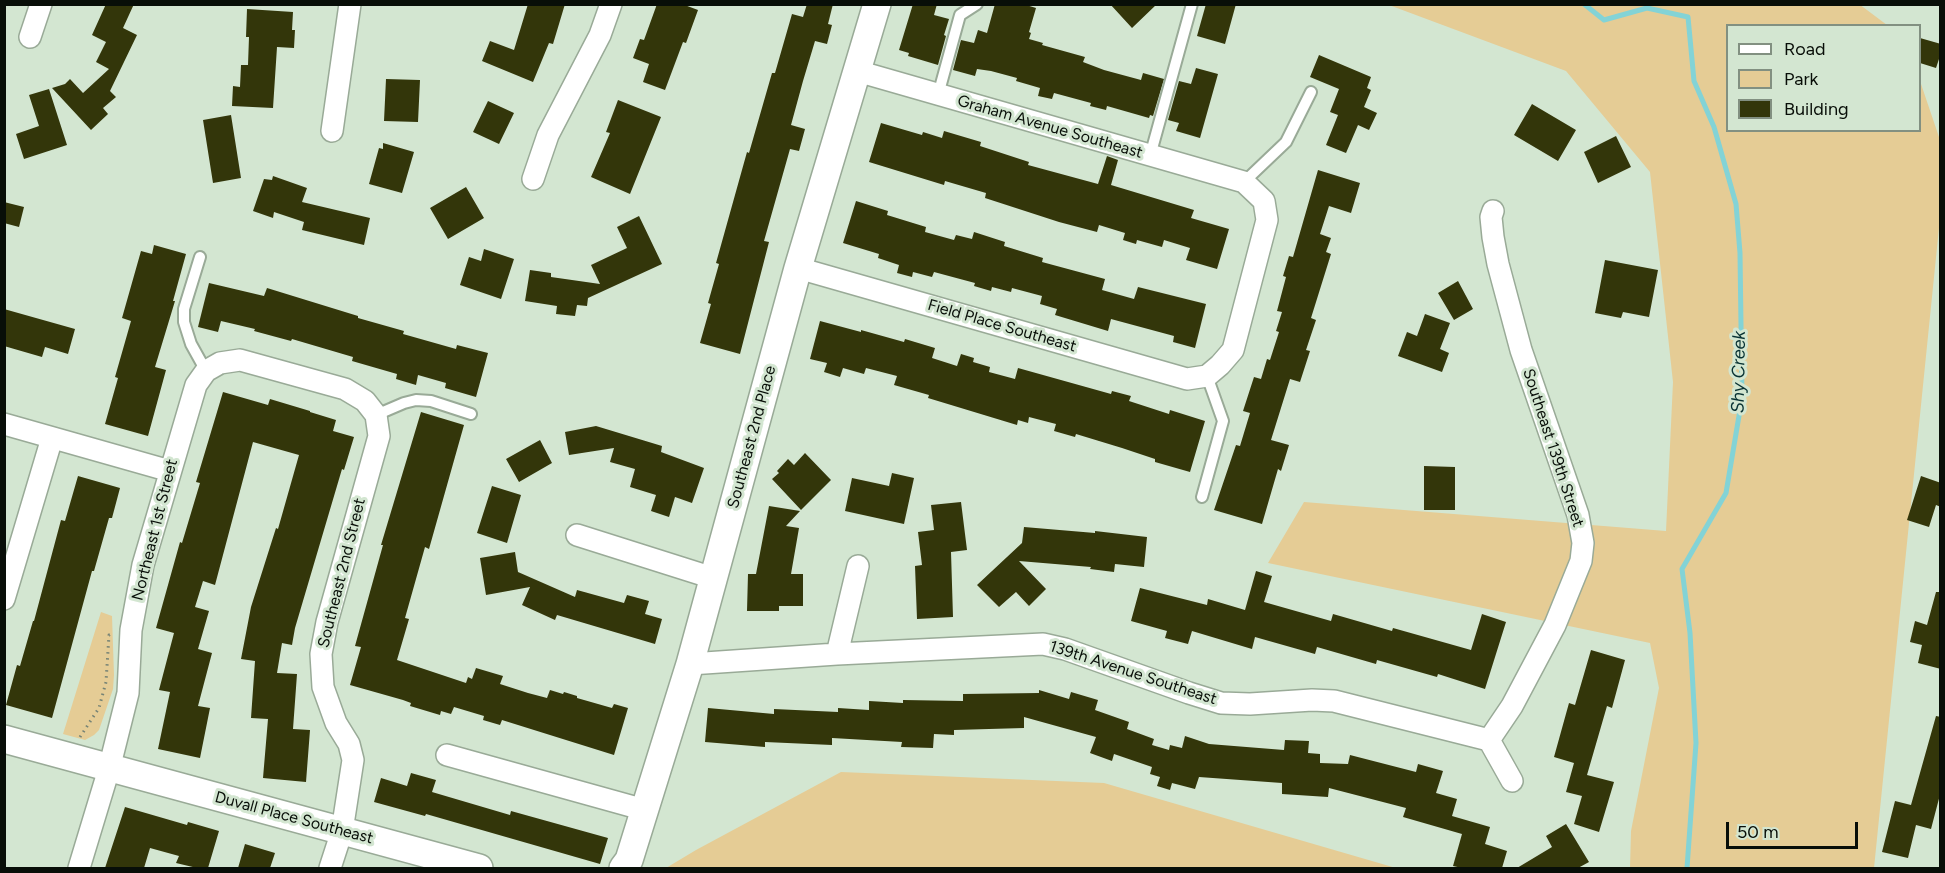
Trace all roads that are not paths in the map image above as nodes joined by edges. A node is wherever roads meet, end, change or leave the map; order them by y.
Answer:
1 (41, 4) edge
2 (350, 4) edge
3 (611, 4) edge
4 (877, 4) edge
5 (977, 4) edge
6 (1192, 4) edge
7 (30, 37) dead end
8 (856, 71) junction
9 (1311, 92) dead end
10 (938, 95) junction
11 (332, 131) dead end
12 (1150, 156) junction
13 (533, 179) dead end
14 (1244, 182) junction
15 (1493, 211) dead end
16 (200, 257) dead end
17 (798, 268) junction
18 (206, 371) junction
19 (1207, 376) junction
20 (471, 414) dead end
21 (376, 415) junction
22 (4, 424) edge
23 (52, 438) junction
24 (170, 471) junction
25 (1202, 497) dead end
26 (577, 535) dead end
27 (858, 566) dead end
28 (713, 578) junction
29 (4, 599) edge
30 (837, 654) junction
31 (690, 664) junction
32 (4, 739) edge
33 (1489, 740) junction
34 (447, 755) dead end
35 (109, 769) junction
36 (1512, 781) dead end
37 (645, 810) junction
38 (342, 831) junction
39 (79, 868) edge
40 (330, 868) edge
41 (479, 868) edge
42 (623, 868) edge

1 - 7 street
2 - 11 street
3 - 13 street
4 - 8 street, Southeast 2nd Place
5 - 10 lane
6 - 12 lane
8 - 10 street, Graham Avenue Southeast
8 - 17 street, Southeast 2nd Place
9 - 14 lane
10 - 12 street, Graham Avenue Southeast
12 - 14 street, Graham Avenue Southeast
14 - 19 street
15 - 33 street, Southeast 139th Street
16 - 18 lane
17 - 19 street, Field Place Southeast
17 - 28 street, Southeast 2nd Place
18 - 21 street
18 - 24 street, Northeast 1st Street
19 - 25 lane
20 - 21 lane
21 - 38 street, Southeast 2nd Street
22 - 23 street
23 - 24 street
23 - 29 street
24 - 35 street, Northeast 1st Street
26 - 28 street
27 - 30 street
28 - 31 street, Southeast 2nd Place
30 - 31 street, 139th Avenue Southeast
30 - 33 street, 139th Avenue Southeast
31 - 37 street, Southeast 2nd Place
32 - 35 street, Duvall Place Southeast
33 - 36 street
34 - 37 street
35 - 38 street, Duvall Place Southeast
35 - 39 street, Northeast 1st Street
37 - 42 street, Southeast 2nd Place
38 - 40 street, Southeast 2nd Street
38 - 41 street, Duvall Place Southeast

